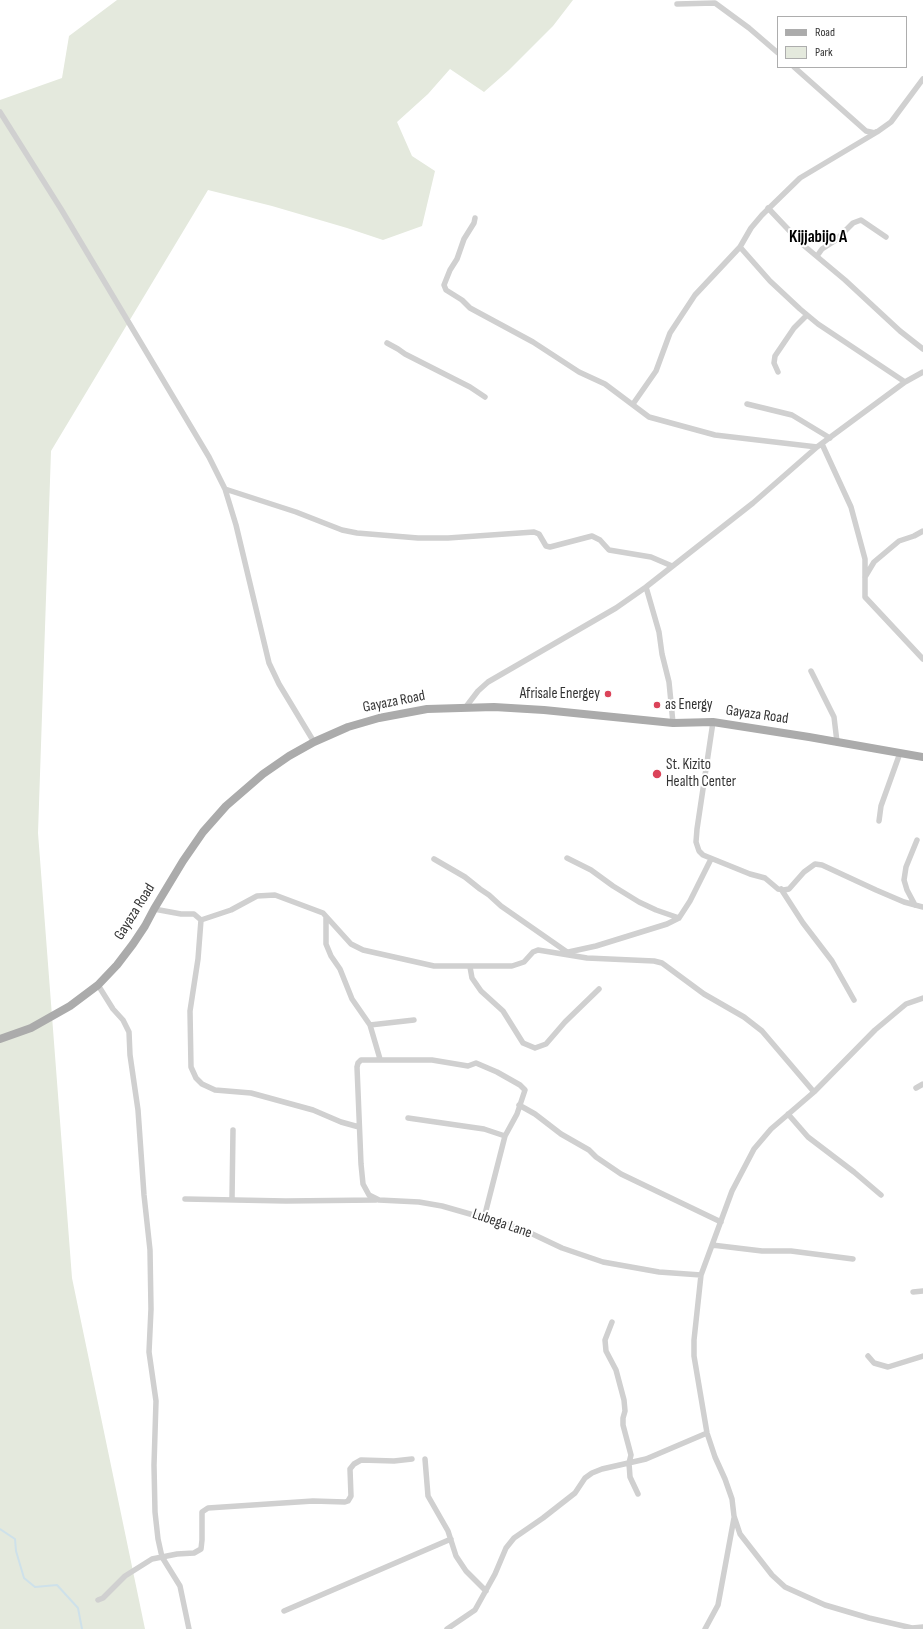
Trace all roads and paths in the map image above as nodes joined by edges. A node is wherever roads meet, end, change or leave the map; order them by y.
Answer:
1 (677, 4) dead end
2 (777, 52) edge
3 (795, 68) edge
4 (923, 79) edge
5 (0, 112) edge
6 (891, 122) junction
7 (768, 208) junction
8 (475, 218) dead end
9 (886, 236) dead end
10 (740, 247) junction
11 (816, 256) junction
12 (807, 315) junction
13 (387, 343) dead end
14 (923, 349) edge
15 (778, 372) dead end
16 (923, 372) edge
17 (905, 382) junction
18 (485, 397) dead end
19 (633, 404) junction
20 (747, 404) dead end
21 (830, 438) junction
22 (820, 446) junction
23 (225, 489) junction
24 (923, 531) edge
25 (672, 566) junction
26 (864, 578) junction
27 (646, 587) junction
28 (923, 659) edge
29 (811, 671) dead end
30 (465, 708) junction
31 (713, 722) junction
32 (673, 723) junction
33 (314, 742) junction
34 (837, 742) junction
35 (900, 753) junction
36 (923, 757) edge
37 (879, 821) dead end
38 (917, 840) dead end
39 (567, 858) dead end
40 (434, 859) dead end
41 (711, 859) junction
42 (781, 890) junction
43 (915, 905) junction
44 (923, 908) edge
45 (154, 909) junction
46 (326, 917) junction
47 (679, 918) junction
48 (201, 920) junction
49 (567, 952) junction
50 (560, 954) junction
51 (470, 967) junction
52 (98, 985) junction
53 (599, 989) dead end
54 (923, 998) edge
55 (854, 1000) dead end
56 (414, 1020) dead end
57 (370, 1025) junction
58 (0, 1039) edge
59 (380, 1059) junction
60 (923, 1084) edge
61 (916, 1088) dead end
62 (814, 1092) junction
63 (519, 1105) junction
64 (788, 1114) junction
65 (408, 1118) dead end
66 (359, 1127) junction
67 (233, 1130) dead end
68 (505, 1136) junction
69 (881, 1195) dead end
70 (185, 1199) dead end
71 (232, 1199) junction
72 (379, 1200) junction
73 (484, 1218) junction
74 (720, 1222) junction
75 (712, 1245) junction
76 (853, 1259) dead end
77 (701, 1275) junction
78 (923, 1291) edge
79 (913, 1292) dead end
80 (612, 1322) dead end
81 (868, 1356) dead end
82 (923, 1356) edge
83 (707, 1433) junction
84 (425, 1459) dead end
85 (412, 1460) dead end
86 (629, 1463) junction
87 (638, 1494) dead end
88 (734, 1516) junction
89 (451, 1539) junction
90 (162, 1557) junction
91 (486, 1591) junction
92 (98, 1600) dead end
93 (284, 1610) dead end
94 (923, 1627) edge
95 (912, 1628) edge
96 (189, 1629) edge
97 (448, 1629) edge
98 (705, 1629) edge

1 - 2 street
3 - 6 street
4 - 6 street
5 - 23 street
6 - 7 street
7 - 10 street
7 - 11 street
8 - 19 street
9 - 11 street
10 - 12 street
10 - 19 street
11 - 14 street
12 - 15 street
12 - 17 street
13 - 18 street
16 - 17 street
17 - 21 street
19 - 22 street
20 - 21 street
21 - 22 street
22 - 25 street
22 - 26 street
23 - 25 street
23 - 33 street
24 - 26 street
25 - 27 street
26 - 28 street
27 - 30 street
27 - 32 street
29 - 34 street
30 - 32 main road, Gayaza Road
30 - 33 main road, Gayaza Road
31 - 32 main road, Gayaza Road
31 - 34 main road, Gayaza Road
31 - 41 street
33 - 45 main road, Gayaza Road
34 - 35 main road, Gayaza Road
35 - 36 main road, Gayaza Road
35 - 37 street
38 - 43 street
39 - 47 street
40 - 49 street
41 - 42 street
41 - 47 street
42 - 43 street
42 - 55 street
43 - 44 street
45 - 48 street
45 - 52 main road, Gayaza Road
46 - 48 street
46 - 51 street
46 - 57 street
47 - 49 street
48 - 66 street
49 - 50 street
50 - 51 street
50 - 62 street
51 - 53 street
52 - 58 main road, Gayaza Road
52 - 90 street
54 - 62 street
56 - 57 street
57 - 59 street
59 - 63 street
59 - 66 street
60 - 61 street
62 - 64 street
63 - 68 street
63 - 74 street
64 - 69 street
64 - 74 street
65 - 68 street
66 - 72 street
67 - 71 street
68 - 73 street
70 - 71 street, Lubega Lane
71 - 72 street, Lubega Lane
72 - 73 street, Lubega Lane
73 - 77 street, Lubega Lane
74 - 75 street
75 - 76 street
75 - 77 street
77 - 83 street
78 - 79 street
80 - 86 street
81 - 82 street
83 - 86 street
83 - 88 street
84 - 89 street
85 - 90 street
86 - 87 street
86 - 91 street
88 - 95 street
88 - 98 street
89 - 91 street
89 - 93 street
90 - 92 street
90 - 96 street
91 - 97 street
94 - 95 street

